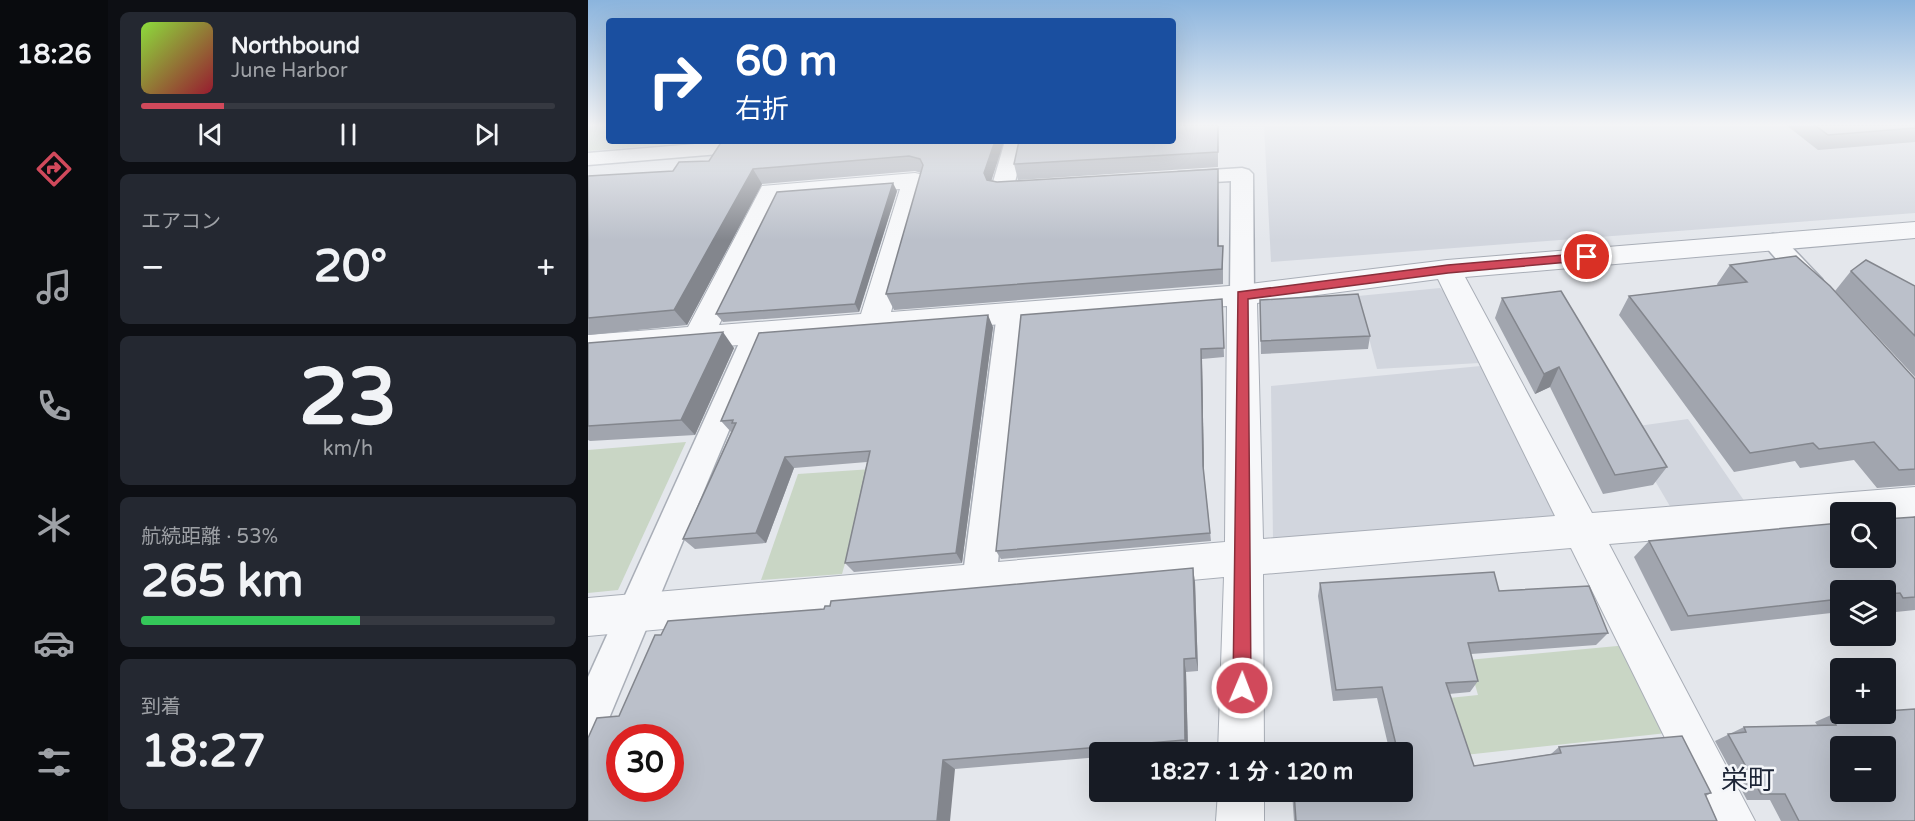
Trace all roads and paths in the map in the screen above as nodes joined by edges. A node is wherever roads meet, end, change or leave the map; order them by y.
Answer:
1 (1009, 163) edge
2 (1162, 179) edge
3 (1059, 185) edge
4 (1915, 230) edge
5 (1773, 241) junction
6 (1448, 269) junction
7 (1242, 295) junction
8 (1828, 302) edge
9 (1010, 314) junction
10 (873, 324) junction
11 (757, 332) junction
12 (698, 337) junction
13 (588, 346) edge
14 (1915, 503) edge
15 (1582, 530) junction
16 (1244, 558) junction
17 (980, 582) junction
18 (635, 613) junction
19 (588, 617) edge
20 (588, 721) edge
21 (1241, 742) edge
22 (1240, 802) edge
23 (1240, 821) edge
24 (1731, 821) edge

1 - 3 lane
2 - 7 lane
4 - 5 street
5 - 6 street
5 - 8 lane
6 - 7 street
6 - 15 street
7 - 9 street
7 - 16 street
9 - 10 street
9 - 17 lane
10 - 11 street
10 - 12 street
11 - 12 street
11 - 18 lane
12 - 13 street
14 - 15 street
15 - 16 street
15 - 24 street
16 - 17 street
16 - 21 street
17 - 18 street
18 - 19 street
18 - 20 lane
22 - 23 street

